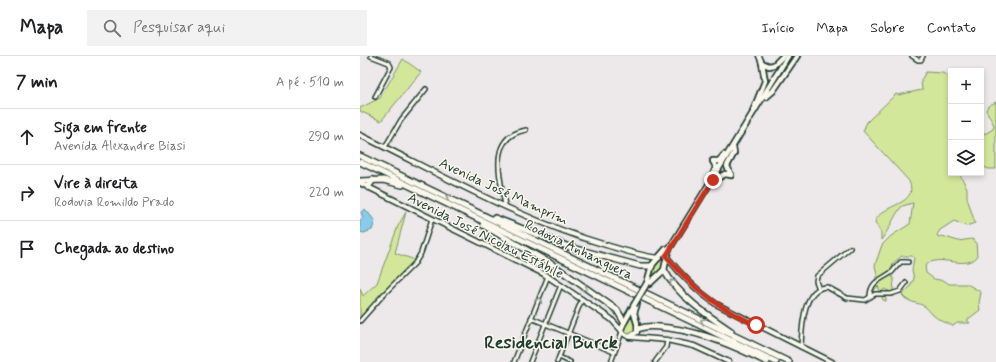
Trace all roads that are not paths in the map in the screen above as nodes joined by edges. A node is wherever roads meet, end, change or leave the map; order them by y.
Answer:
1 (371, 56) edge
2 (759, 56) edge
3 (782, 56) edge
4 (788, 56) edge
5 (797, 56) edge
6 (912, 56) edge
7 (923, 56) edge
8 (762, 63) junction
9 (426, 89) dead end
10 (375, 97) dead end
11 (762, 101) junction
12 (753, 111) junction
13 (526, 130) dead end
14 (360, 135) edge
15 (385, 147) junction
16 (732, 147) junction
17 (360, 156) edge
18 (360, 162) edge
19 (373, 180) junction
20 (712, 180) junction
21 (360, 182) edge
22 (368, 187) junction
23 (416, 188) junction
24 (461, 204) junction
25 (504, 205) junction
26 (457, 209) junction
27 (432, 218) junction
28 (850, 248) dead end
29 (644, 256) junction
30 (666, 256) junction
31 (658, 258) junction
32 (908, 262) dead end
33 (652, 265) junction
34 (664, 269) junction
35 (676, 269) junction
36 (548, 276) junction
37 (906, 283) dead end
38 (648, 284) junction
39 (561, 285) junction
40 (819, 289) junction
41 (870, 297) junction
42 (582, 299) junction
43 (636, 304) junction
44 (531, 318) junction
45 (611, 319) junction
46 (360, 321) edge
47 (624, 322) junction
48 (545, 324) junction
49 (638, 327) junction
50 (622, 330) junction
51 (569, 333) junction
52 (631, 337) junction
53 (647, 339) junction
54 (667, 340) junction
55 (745, 341) junction
56 (801, 347) junction
57 (614, 352) junction
58 (559, 357) junction
59 (514, 362) edge
60 (530, 362) edge
61 (557, 362) edge
62 (570, 362) edge
63 (612, 362) edge
64 (655, 362) edge
65 (729, 362) edge
66 (767, 362) edge
67 (776, 362) edge
68 (789, 362) edge
69 (832, 362) edge

1 - 10 street
2 - 8 main road
3 - 8 main road
4 - 11 main road
4 - 12 main road
5 - 11 main road
6 - 7 street
8 - 12 main road
9 - 15 street
11 - 16 main road
12 - 16 main road
13 - 25 street
14 - 15 main road, Avenida José Mamprim
15 - 25 main road, Avenida José Mamprim
16 - 20 main road
16 - 20 main road
16 - 20 main road
24 -> 17 highway, Rodovia Anhanguera
18 - 23 highway, Rodovia Anhanguera
19 - 21 highway
19 - 22 highway
19 - 23 highway
20 - 30 main road
20 - 31 main road
21 - 22 main road, Avenida José Nicolau Estábile
22 - 27 main road, Avenida José Nicolau Estábile
23 - 26 highway, Rodovia Anhanguera
24 - 33 highway
55 -> 24 highway, Rodovia Anhanguera
25 - 29 main road, Avenida José Mamprim
26 -> 47 highway
26 - 67 highway, Rodovia Anhanguera
27 - 36 main road, Avenida José Nicolau Estábile
27 - 46 street
28 - 40 street
29 - 31 main road, Avenida José Mamprim
29 - 33 main road
30 - 34 main road
30 - 35 main road
31 - 33 main road
32 - 41 street
33 - 38 main road
34 - 35 main road
34 - 38 main road
55 -> 34 highway
35 - 56 main road
36 - 39 main road, Avenida José Nicolau Estábile
44 -> 36 street
37 - 41 street
38 - 43 main road, bridge
39 - 42 main road, Avenida José Nicolau Estábile
39 - 48 street
40 - 41 street
40 - 56 street
42 - 45 main road, Avenida José Nicolau Estábile
42 - 51 street
43 - 47 main road
43 - 49 main road
44 - 48 street
44 - 59 street
45 - 47 main road, Avenida José Nicolau Estábile
45 - 50 main road, Avenida José Nicolau Estábile
47 - 50 main road
48 - 51 street
48 - 60 street
49 - 52 main road
49 - 53 main road
49 - 66 highway
50 - 52 main road, Avenida José Nicolau Estábile
50 - 57 street
51 - 57 street
51 - 58 street
52 - 53 main road
53 - 54 main road
54 - 64 street
54 - 65 main road
55 - 68 highway, Rodovia Anhanguera
56 - 69 main road
57 - 63 street
58 - 61 street
58 - 62 street

